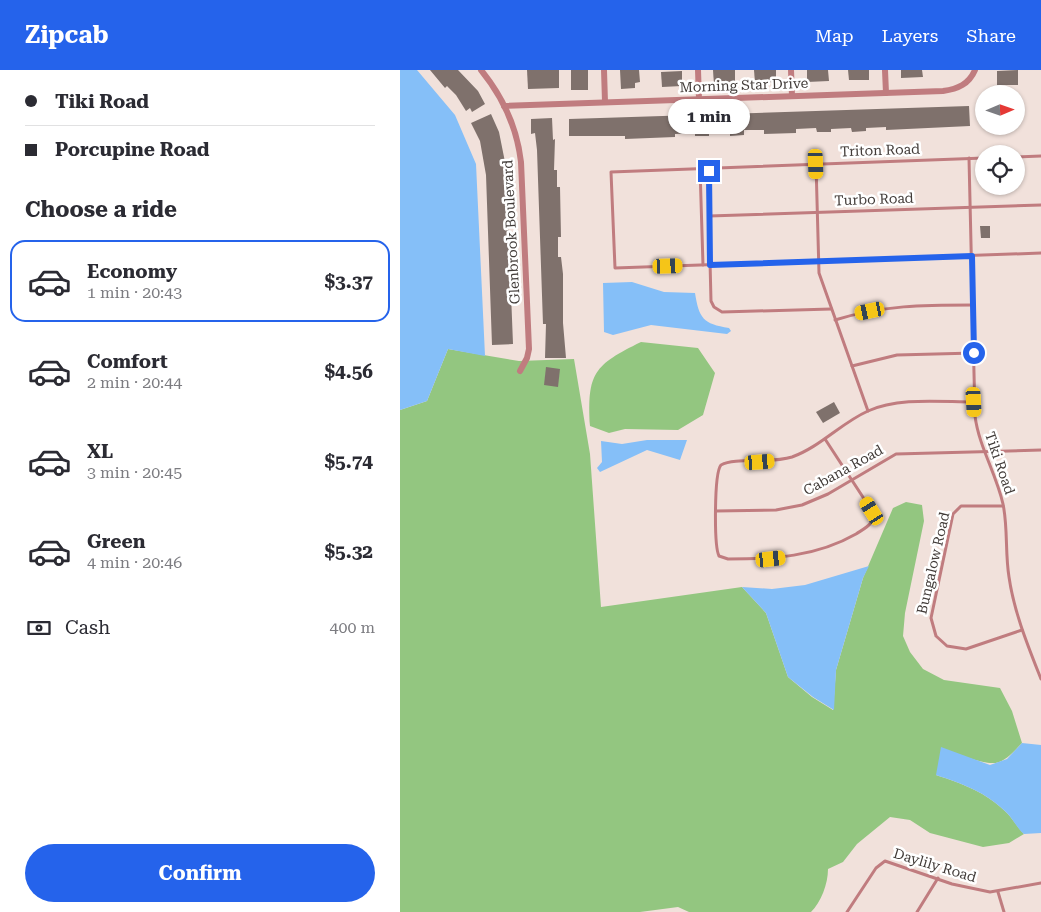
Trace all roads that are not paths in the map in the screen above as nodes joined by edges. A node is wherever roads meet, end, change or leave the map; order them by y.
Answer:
1 (481, 70) edge
2 (604, 70) edge
3 (698, 70) edge
4 (791, 70) edge
5 (885, 70) edge
6 (975, 70) edge
7 (970, 79) junction
8 (977, 85) dead end
9 (886, 93) junction
10 (792, 96) junction
11 (699, 99) junction
12 (605, 102) junction
13 (504, 106) junction
14 (1041, 156) edge
15 (1025, 157) edge
16 (969, 158) junction
17 (975, 158) edge
18 (816, 164) junction
19 (700, 168) junction
20 (718, 168) junction
21 (1041, 204) edge
22 (970, 207) junction
23 (818, 212) junction
24 (709, 216) junction
25 (1041, 253) edge
26 (972, 256) junction
27 (819, 261) junction
28 (703, 265) junction
29 (710, 265) junction
30 (973, 305) junction
31 (831, 309) junction
32 (835, 320) junction
33 (974, 353) junction
34 (852, 366) junction
35 (520, 371) dead end
36 (974, 402) junction
37 (868, 411) junction
38 (825, 439) junction
39 (983, 450) junction
40 (1041, 450) edge
41 (851, 479) junction
42 (1003, 506) junction
43 (716, 511) junction
44 (1022, 630) junction
45 (1041, 679) edge
46 (938, 878) junction
47 (1041, 883) edge
48 (998, 892) junction
49 (847, 912) edge
50 (917, 912) edge
51 (1004, 912) edge

1 - 13 street, Glenbrook Boulevard
2 - 12 street
3 - 11 street
4 - 10 street
5 - 9 street
6 - 7 street
7 - 8 street
7 - 9 street, Morning Star Drive
9 - 10 street, Morning Star Drive
10 - 11 street, Morning Star Drive
11 - 12 street, Morning Star Drive
12 - 13 street, Morning Star Drive
13 - 35 street, Glenbrook Boulevard
14 - 15 lane
16 - 17 lane, Triton Road
16 - 18 lane, Triton Road
16 - 22 lane, Tiki Road
18 - 20 lane, Triton Road
18 - 23 lane
19 - 20 lane, Triton Road
19 - 28 lane
19 - 28 lane, Triton Road
20 - 24 lane
21 - 22 lane, Turbo Road
22 - 23 lane, Turbo Road
22 - 26 lane, Tiki Road
23 - 24 lane, Turbo Road
23 - 27 lane
24 - 29 lane
25 - 26 lane
26 - 27 lane
26 - 30 lane, Tiki Road
27 - 29 lane
27 - 31 lane
28 - 29 lane
29 - 31 lane
30 - 32 lane
30 - 33 lane, Tiki Road
31 - 32 lane
32 - 34 lane
33 - 34 lane
33 - 36 lane, Tiki Road
34 - 37 lane
36 - 37 lane
36 - 39 lane, Tiki Road
37 - 38 lane
38 - 41 lane
38 - 43 lane
39 - 40 lane, Cabana Road
39 - 41 lane, Cabana Road
39 - 42 lane, Tiki Road
41 - 43 lane, Cabana Road
41 - 43 lane
42 - 44 lane, Tiki Road
42 - 44 lane, Bungalow Road
44 - 45 lane, Tiki Road
46 - 48 lane, Daylily Road
46 - 49 lane, Daylily Road
46 - 50 lane
47 - 48 lane, Daylily Road
48 - 51 lane

